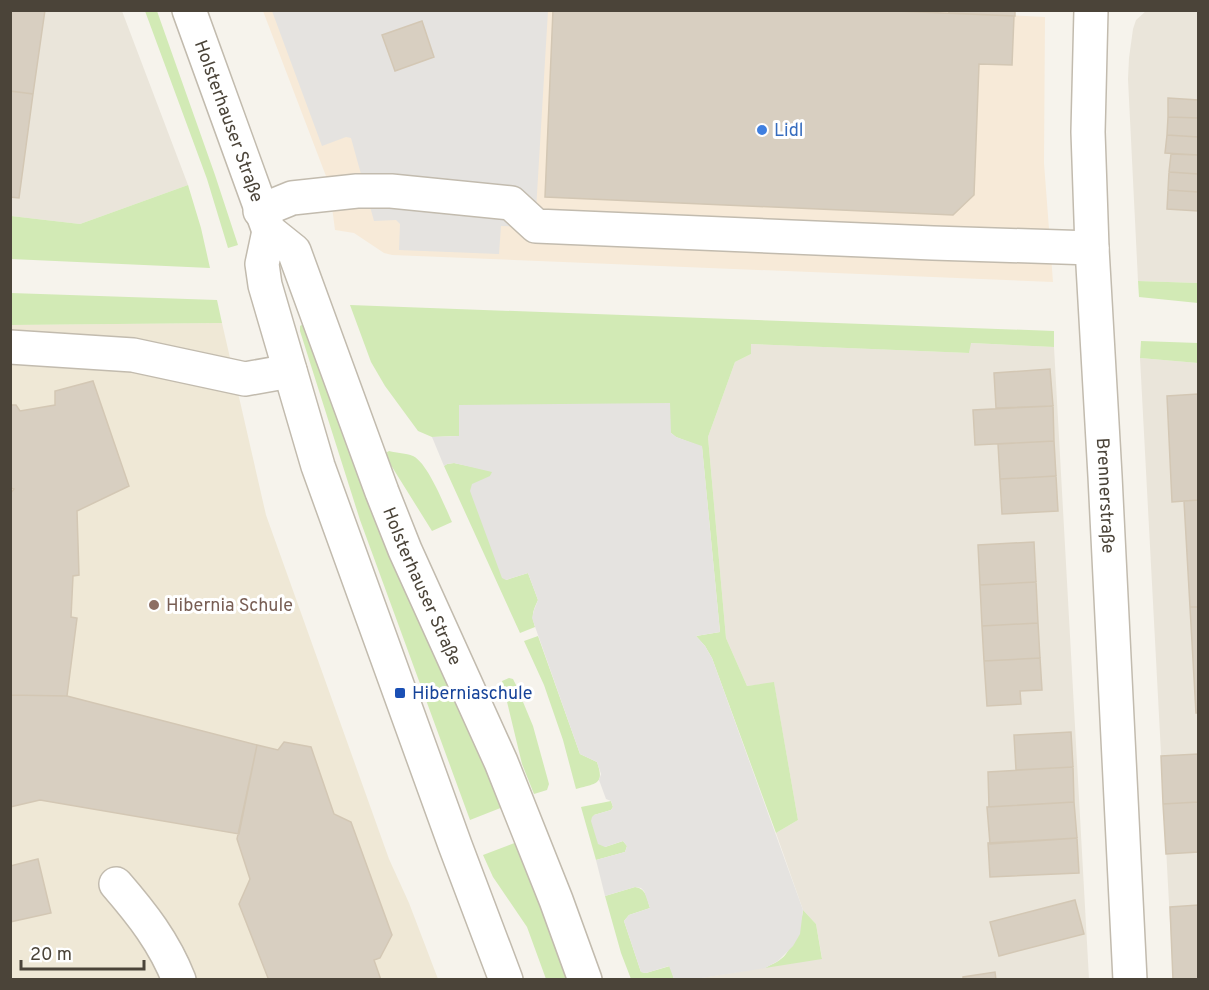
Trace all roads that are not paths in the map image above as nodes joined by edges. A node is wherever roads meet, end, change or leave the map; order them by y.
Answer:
1 (189, 10) edge
2 (1091, 10) edge
3 (265, 221) junction
4 (1092, 248) junction
5 (10, 347) edge
6 (290, 371) junction
7 (116, 884) dead end
8 (179, 980) edge
9 (506, 980) edge
10 (585, 980) edge
11 (1130, 980) edge

1 - 3 street, Holsterhauser Straße
2 - 4 street, Brennerstraße
3 - 4 street
3 - 6 street
3 - 10 street, Holsterhauser Straße
4 - 11 street, Brennerstraße
5 - 6 street
6 - 9 street
7 - 8 street

